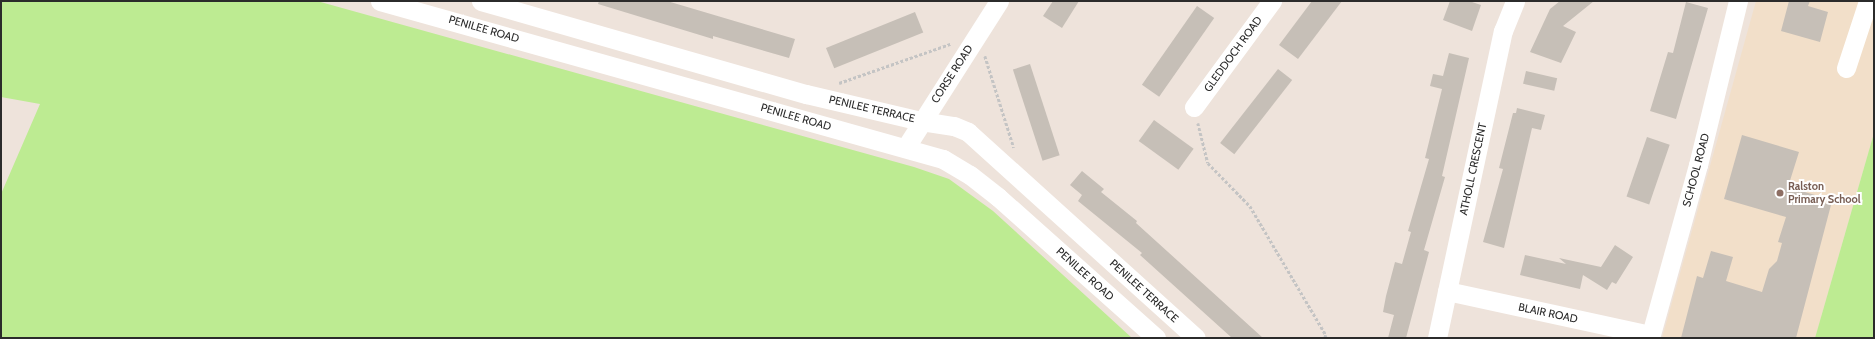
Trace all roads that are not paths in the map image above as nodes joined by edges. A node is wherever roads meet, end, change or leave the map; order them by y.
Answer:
1 (380, 1) edge
2 (481, 1) edge
3 (999, 1) edge
4 (1272, 1) edge
5 (1515, 1) edge
6 (1738, 1) edge
7 (1868, 1) edge
8 (1846, 68) dead end
9 (1194, 107) road end
10 (921, 121) junction
11 (906, 147) junction
12 (1446, 290) junction
13 (1650, 336) edge
14 (1156, 338) edge
15 (1196, 338) edge
16 (1437, 338) edge

1 - 11 street, PENILEE ROAD
2 - 10 street, PENILEE TERRACE
3 - 10 street, CORSE ROAD
4 - 9 street, GLEDDOCH ROAD
5 - 12 street, ATHOLL CRESCENT
6 - 13 street, SCHOOL ROAD
7 - 8 street
10 - 11 street, CORSE ROAD
10 - 15 street, PENILEE TERRACE
11 - 14 street, PENILEE ROAD
12 - 13 street, BLAIR ROAD
12 - 16 street, ATHOLL CRESCENT

